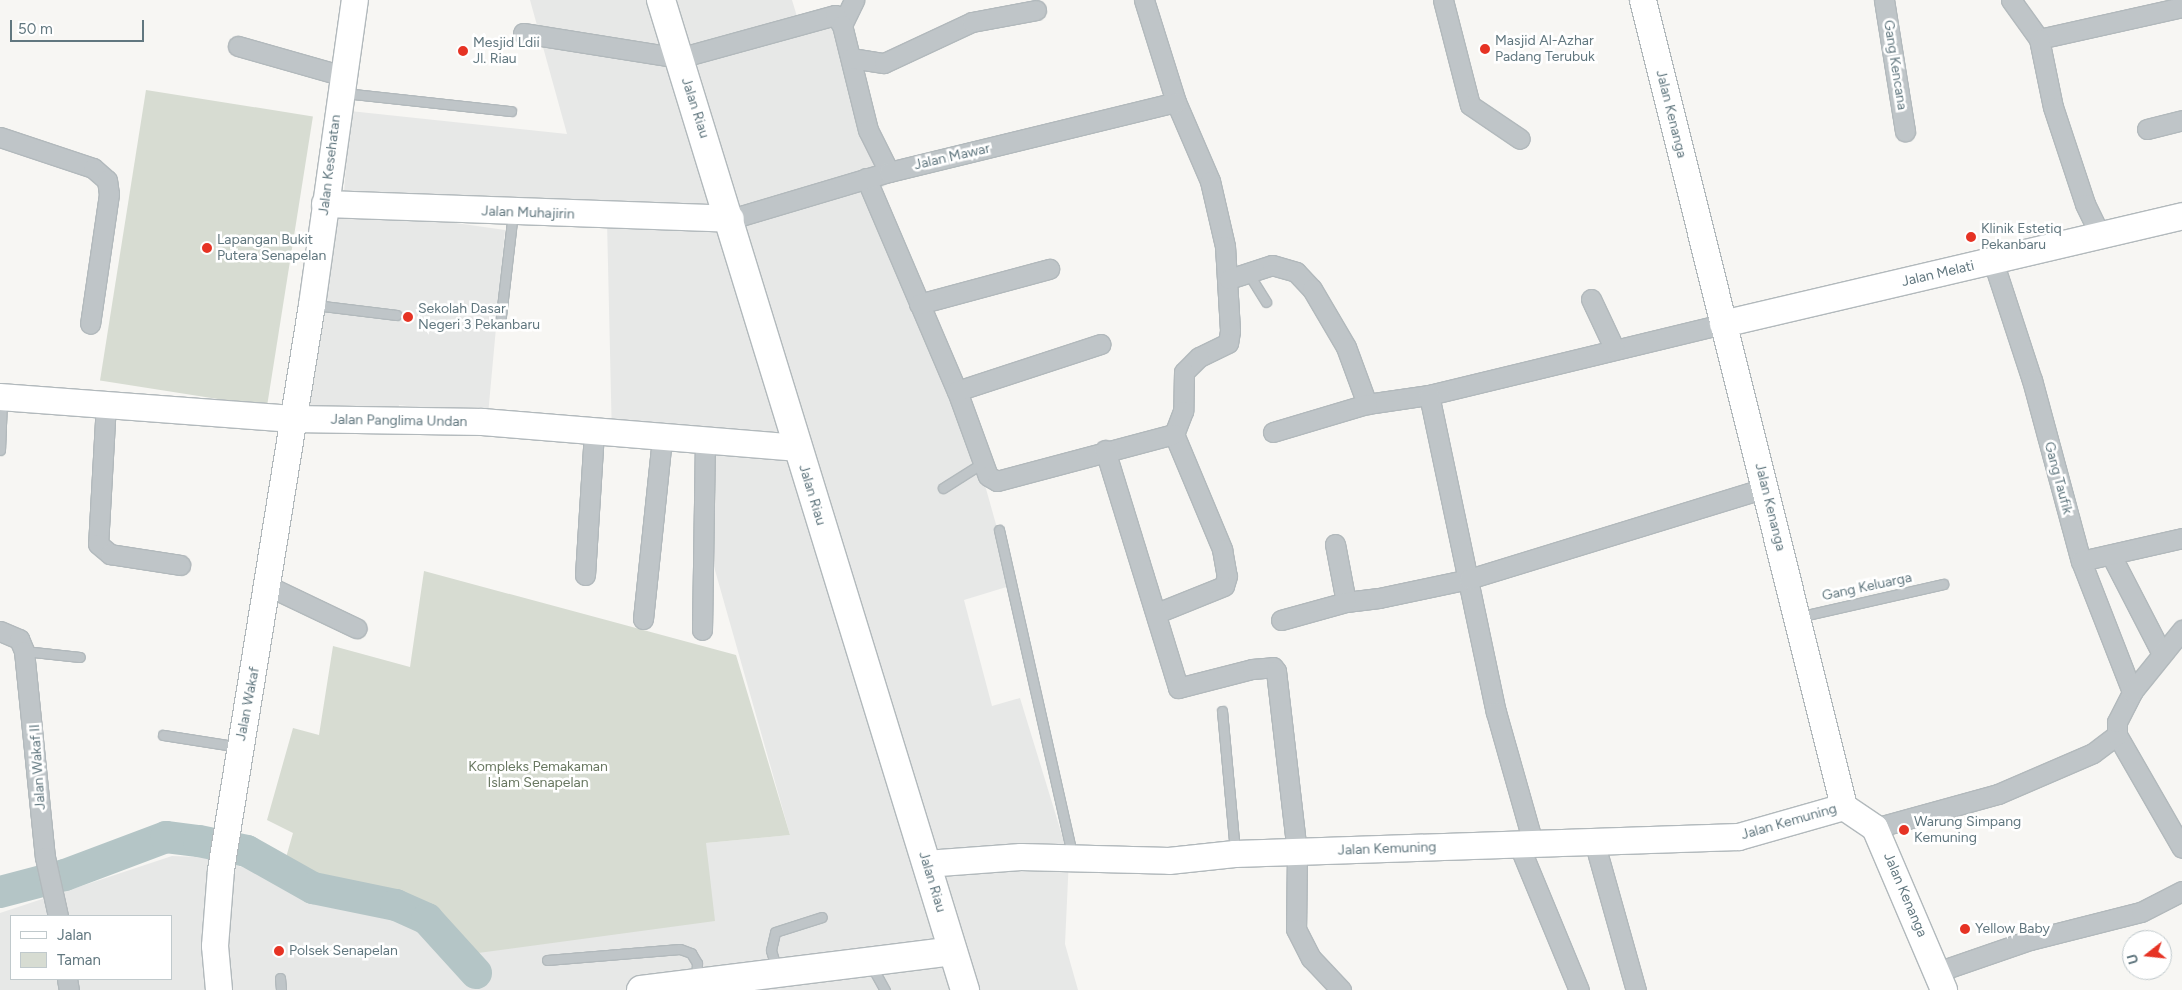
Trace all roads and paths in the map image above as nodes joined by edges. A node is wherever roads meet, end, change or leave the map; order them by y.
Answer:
1 (355, 0) edge
2 (661, 0) edge
3 (854, 0) edge
4 (1144, 0) edge
5 (1443, 0) edge
6 (1643, 0) edge
7 (1884, 0) edge
8 (2011, 0) edge
9 (2182, 7) edge
10 (1036, 10) dead end
11 (842, 25) junction
12 (523, 32) dead end
13 (2039, 39) junction
14 (238, 46) dead end
15 (679, 58) junction
16 (851, 58) junction
17 (341, 84) junction
18 (1176, 102) junction
19 (511, 111) dead end
20 (2182, 120) edge
21 (2147, 129) dead end
22 (1906, 131) dead end
23 (0, 137) edge
24 (1520, 139) dead end
25 (888, 172) junction
26 (866, 178) junction
27 (325, 204) junction
28 (513, 213) junction
29 (2182, 216) edge
30 (731, 220) junction
31 (2101, 237) junction
32 (1993, 261) junction
33 (1049, 269) dead end
34 (1247, 273) junction
35 (1229, 279) junction
36 (1591, 300) dead end
37 (1266, 302) dead end
38 (919, 304) junction
39 (312, 305) junction
40 (396, 315) dead end
41 (501, 316) dead end
42 (90, 324) dead end
43 (1723, 324) junction
44 (1101, 344) dead end
45 (1615, 350) junction
46 (957, 390) junction
47 (1430, 395) junction
48 (1, 398) edge
49 (106, 403) junction
50 (1367, 404) junction
51 (293, 419) junction
52 (594, 432) junction
53 (1274, 432) dead end
54 (1174, 434) junction
55 (662, 437) junction
56 (704, 441) junction
57 (798, 448) junction
58 (0, 450) edge
59 (1105, 450) junction
60 (981, 464) junction
61 (943, 488) dead end
62 (1765, 488) junction
63 (999, 530) dead end
64 (2182, 538) edge
65 (1335, 544) dead end
66 (2112, 556) junction
67 (2081, 561) junction
68 (180, 565) dead end
69 (585, 575) dead end
70 (1469, 579) junction
71 (1943, 584) dead end
72 (268, 586) junction
73 (1346, 602) junction
74 (1157, 613) junction
75 (1797, 617) junction
76 (643, 618) dead end
77 (1281, 620) dead end
78 (356, 628) dead end
79 (0, 630) edge
80 (702, 630) dead end
81 (2182, 630) edge
82 (24, 651) junction
83 (2162, 654) junction
84 (80, 656) dead end
85 (2132, 692) junction
86 (1222, 711) dead end
87 (2117, 729) junction
88 (163, 735) dead end
89 (240, 748) junction
90 (1844, 806) junction
91 (1876, 828) junction
92 (1594, 841) junction
93 (1526, 843) junction
94 (2182, 848) edge
95 (1297, 852) junction
96 (1235, 854) junction
97 (1072, 857) junction
98 (926, 864) junction
99 (2182, 891) edge
100 (57, 912) edge
101 (822, 917) dead end
102 (953, 951) junction
103 (546, 960) dead end
104 (870, 962) junction
105 (778, 975) junction
106 (280, 978) dead end
107 (1940, 981) edge
108 (713, 984) edge
109 (219, 990) edge
110 (281, 990) edge
111 (641, 990) edge
112 (885, 990) edge
113 (965, 990) edge
114 (1341, 990) edge
115 (1579, 990) edge
116 (1636, 990) edge

1 - 17 street, Jalan Kesehatan
2 - 15 main road, Jalan Riau
3 - 11 street
4 - 18 street
5 - 24 street
6 - 43 street, Jalan Kenanga
7 - 22 street, Gang Kencana
8 - 13 street
9 - 13 street
10 - 16 street
11 - 15 street
11 - 16 street
12 - 15 street
13 - 31 street
14 - 17 street
15 - 30 main road, Jalan Riau
16 - 25 street
17 - 19 lane
17 - 27 street, Jalan Kesehatan
18 - 25 street, Jalan Mawar
18 - 35 street
20 - 21 street
23 - 42 street
25 - 26 street, Jalan Mawar
26 - 30 street, Jalan Mawar
26 - 38 street
27 - 28 street, Jalan Muhajirin
27 - 39 street, Jalan Kesehatan
28 - 30 street, Jalan Muhajirin
28 - 41 lane
29 - 31 street, Jalan Melati
30 - 57 main road, Jalan Riau
31 - 32 street, Jalan Melati
32 - 43 street, Jalan Melati
32 - 67 street, Gang Taufik
33 - 38 street
34 - 35 street
34 - 37 lane
34 - 50 street
35 - 54 street
36 - 45 street
38 - 46 street
39 - 40 lane
39 - 51 street, Jalan Kesehatan
43 - 45 street
43 - 62 street, Jalan Kenanga
44 - 46 street
45 - 47 street
46 - 60 street
47 - 50 street
47 - 70 street
48 - 49 street, Jalan Panglima Undan
48 - 58 lane
49 - 51 street, Jalan Panglima Undan
49 - 68 street
50 - 53 street
51 - 52 street, Jalan Panglima Undan
51 - 72 street, Jalan Wakaf
52 - 55 street, Jalan Panglima Undan
52 - 69 street
54 - 59 street
54 - 74 street
55 - 56 street, Jalan Panglima Undan
55 - 76 street
56 - 57 street, Jalan Panglima Undan
56 - 80 street
57 - 98 main road, Jalan Riau
59 - 60 street
59 - 74 street
60 - 61 lane
62 - 70 street
62 - 75 street, Jalan Kenanga
63 - 97 lane
64 - 66 street
65 - 73 street
66 - 67 street
66 - 83 street
67 - 85 street, Gang Taufik
70 - 73 street
70 - 93 street
71 - 75 lane, Gang Keluarga
72 - 78 street
72 - 89 street, Jalan Wakaf
73 - 77 street
74 - 95 street
75 - 90 street, Jalan Kenanga
79 - 82 street
81 - 83 street
82 - 84 lane
82 - 100 street, Jalan Wakaf II
83 - 85 street
85 - 87 street
86 - 96 lane
87 - 91 street
87 - 94 street
88 - 89 lane
89 - 109 street, Jalan Wakaf
90 - 91 street
90 - 92 street, Jalan Kemuning
91 - 107 street, Jalan Kenanga
92 - 93 street, Jalan Kemuning
92 - 116 street
93 - 95 street, Jalan Kemuning
93 - 115 street
95 - 96 street, Jalan Kemuning
95 - 114 street
96 - 97 street, Jalan Kemuning
97 - 98 street, Jalan Kemuning
98 - 102 main road, Jalan Riau
99 - 107 street
101 - 105 lane
102 - 104 main road
102 - 113 main road, Jalan Riau
103 - 108 lane
104 - 105 main road
104 - 112 lane
105 - 108 main road
106 - 110 lane
108 - 111 main road

